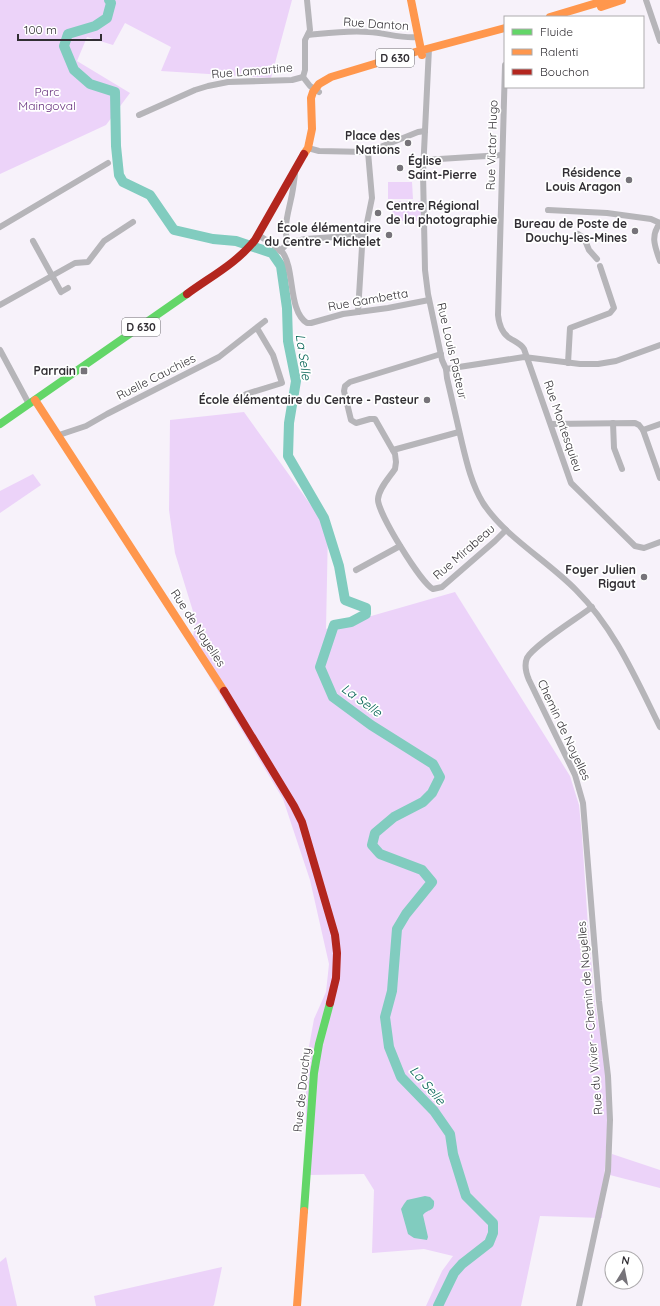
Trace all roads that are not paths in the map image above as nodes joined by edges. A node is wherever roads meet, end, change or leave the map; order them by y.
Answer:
1 (307, 0) edge
2 (411, 0) edge
3 (607, 0) edge
4 (620, 0) edge
5 (646, 0) edge
6 (553, 16) edge
7 (570, 16) edge
8 (504, 29) edge
9 (504, 33) edge
10 (308, 35) junction
11 (419, 37) junction
12 (660, 41) edge
13 (425, 51) junction
14 (302, 78) junction
15 (504, 88) edge
16 (316, 91) junction
17 (139, 115) dead end
18 (425, 131) junction
19 (308, 148) junction
20 (368, 152) junction
21 (502, 155) junction
22 (424, 160) junction
23 (108, 163) dead end
24 (295, 172) junction
25 (548, 210) dead end
26 (133, 222) dead end
27 (660, 223) edge
28 (0, 227) edge
29 (578, 234) dead end
30 (364, 235) junction
31 (256, 238) junction
32 (34, 241) dead end
33 (288, 243) junction
34 (280, 251) junction
35 (660, 261) edge
36 (52, 276) junction
37 (68, 288) dead end
38 (429, 300) junction
39 (0, 306) edge
40 (358, 312) junction
41 (265, 321) dead end
42 (257, 328) junction
43 (660, 345) edge
44 (0, 350) edge
45 (441, 354) junction
46 (527, 357) junction
47 (568, 362) junction
48 (446, 369) junction
49 (246, 394) dead end
50 (32, 402) junction
51 (613, 423) junction
52 (0, 424) edge
53 (551, 424) junction
54 (660, 424) edge
55 (643, 430) junction
56 (459, 432) junction
57 (59, 436) junction
58 (393, 450) junction
59 (622, 469) dead end
60 (660, 478) edge
61 (506, 530) junction
62 (660, 542) edge
63 (400, 546) junction
64 (356, 570) dead end
65 (592, 607) junction
66 (660, 727) edge
67 (585, 822) joint
68 (320, 881) joint
69 (297, 1306) edge
70 (579, 1306) edge

1 - 10 street
2 - 11 street
3 - 6 street
4 - 7 street
5 - 12 street
8 - 13 street, D 630
9 - 13 street, D 630
10 - 11 street, Rue Danton
10 - 14 street
11 - 13 street
13 - 16 street, D 630
13 - 18 street, Rue Louis Pasteur
14 - 16 street, Rue Lamartine
14 - 17 street, Rue Lamartine
15 - 21 street, Rue Victor Hugo
16 - 19 street, D 630
18 - 20 street
18 - 22 street, Rue Louis Pasteur
19 - 20 street
19 - 24 street, D 630
20 - 30 street
21 - 22 street
21 - 46 street, Rue Victor Hugo
22 - 38 street, Rue Louis Pasteur
23 - 28 street
24 - 31 street, D 630
24 - 33 street
25 - 27 street
26 - 36 street
27 - 35 street
29 - 47 street
30 - 33 street
30 - 40 street
31 - 34 street
31 - 50 street, D 630
32 - 36 street
33 - 34 street
34 - 40 street, Rue Gambetta
36 - 37 street
36 - 39 street
38 - 40 street, Rue Gambetta
38 - 45 street, Rue Louis Pasteur
41 - 42 street, Ruelle Cauchies
42 - 49 street
42 - 57 street, Ruelle Cauchies
43 - 47 street
44 - 50 street
45 - 48 street, Rue Louis Pasteur
45 - 58 street
46 - 47 street
46 - 48 street
46 - 53 street, Rue Montesquieu
48 - 56 street, Rue Louis Pasteur
50 - 52 street, D 630
50 - 57 street, Rue de Noyelles
51 - 53 street
51 - 55 street
51 - 59 street
53 - 62 street, Rue Montesquieu
54 - 55 street
55 - 60 street
56 - 58 street
56 - 61 street, Rue Louis Pasteur
57 - 68 street, Rue de Noyelles
58 - 63 street
61 - 63 street, Rue Mirabeau
61 - 65 street, Rue Louis Pasteur
63 - 64 street
65 - 66 street, Rue Louis Pasteur
65 - 67 street, Chemin de Noyelles
67 - 70 street, Rue du Vivier - Chemin de Noyelles
68 - 69 street, Rue de Douchy

